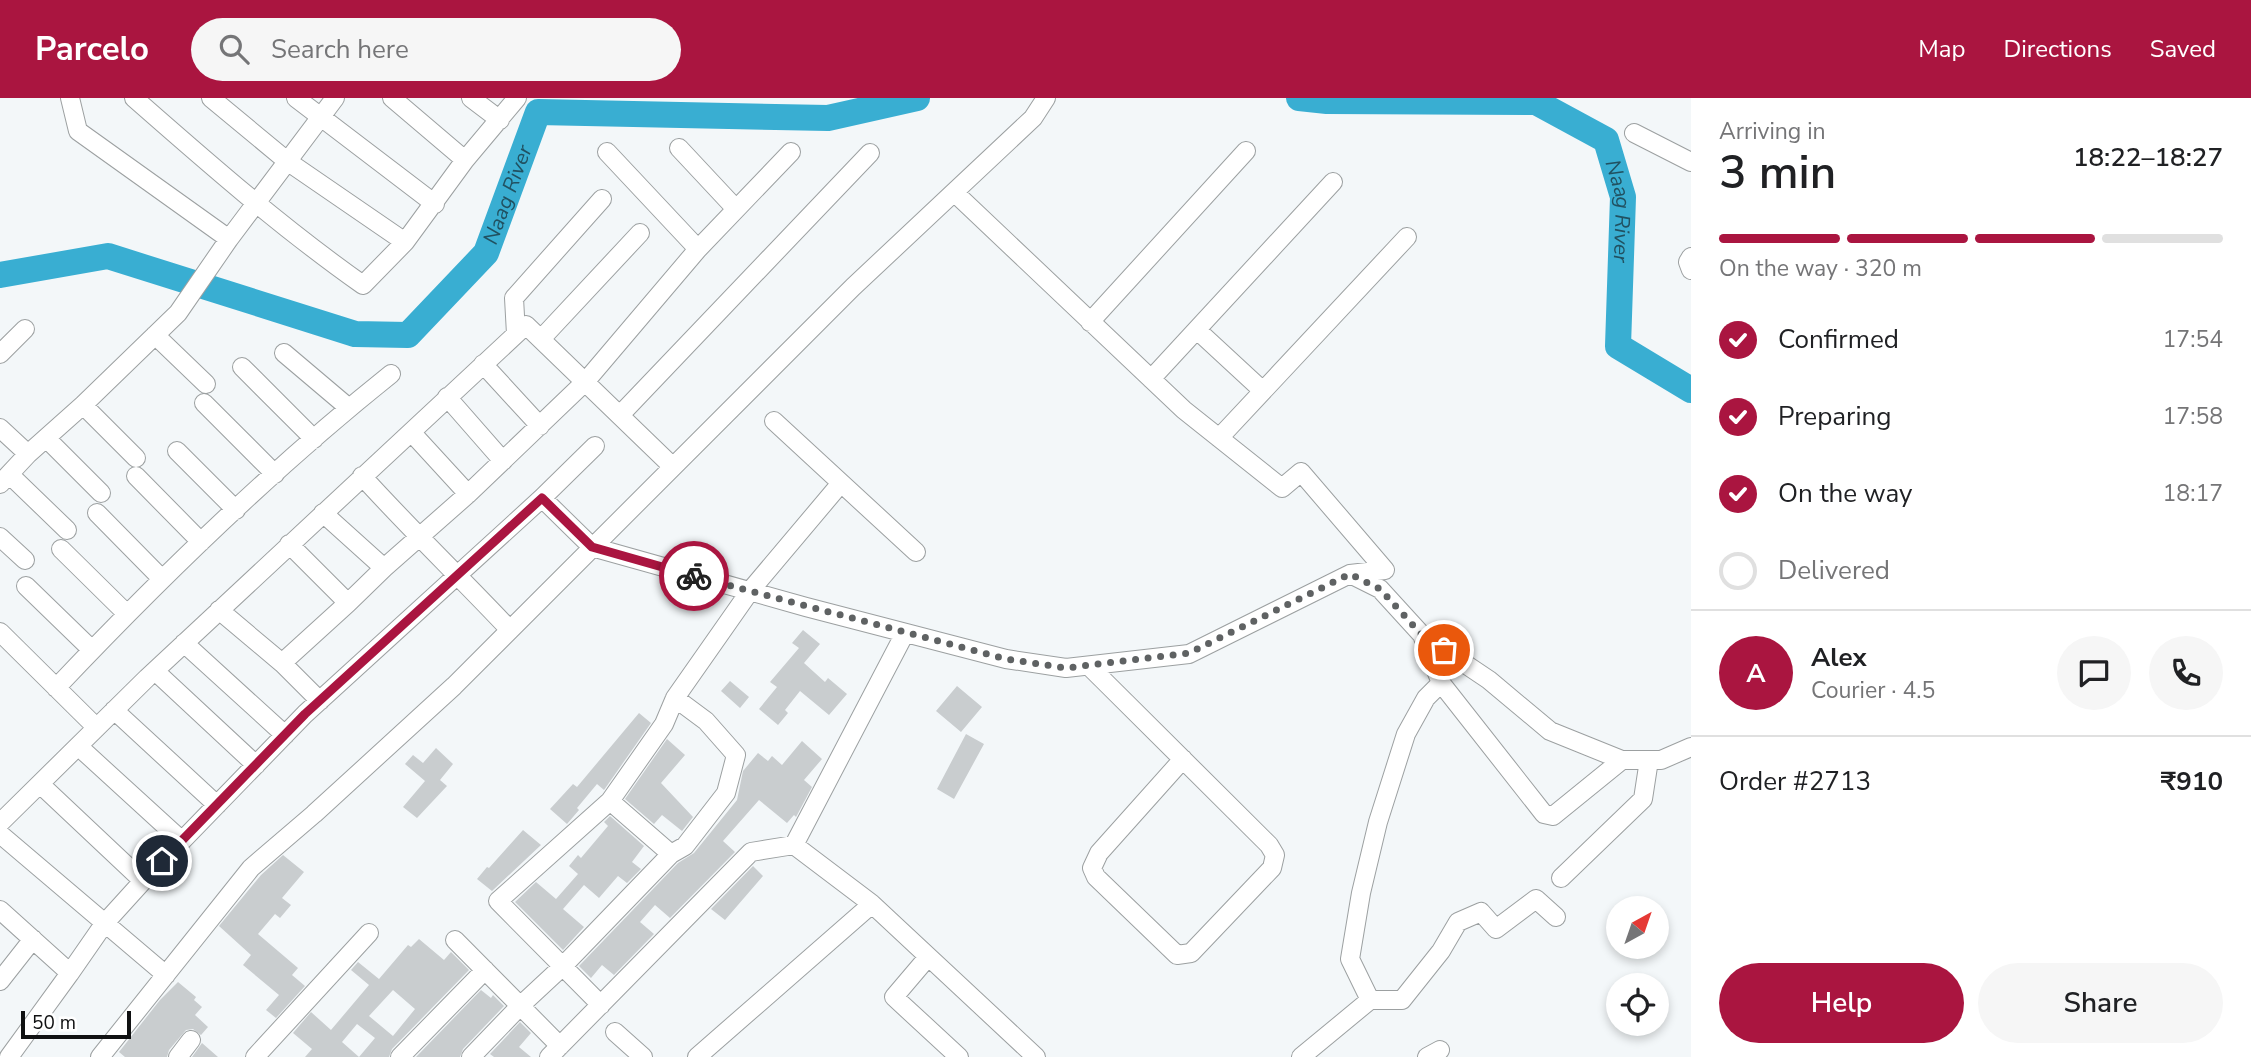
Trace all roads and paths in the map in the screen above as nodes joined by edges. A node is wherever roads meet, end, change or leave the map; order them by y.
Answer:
1 (69, 98) edge
2 (134, 98) edge
3 (211, 98) edge
4 (296, 98) edge
5 (335, 98) edge
6 (392, 98) edge
7 (471, 98) edge
8 (517, 98) edge
9 (1046, 98) edge
10 (320, 117) junction
11 (500, 120) junction
12 (1634, 133) dead end
13 (680, 148) dead end
14 (1246, 151) dead end
15 (607, 152) dead end
16 (791, 152) dead end
17 (870, 153) dead end
18 (465, 160) junction
19 (287, 161) junction
20 (1691, 162) edge
21 (1333, 182) dead end
22 (955, 193) junction
23 (602, 199) dead end
24 (255, 204) junction
25 (435, 204) junction
26 (736, 209) junction
27 (640, 233) dead end
28 (1407, 237) dead end
29 (229, 239) junction
30 (405, 242) junction
31 (698, 249) junction
32 (1691, 257) edge
33 (1691, 270) edge
34 (1090, 322) junction
35 (25, 329) dead end
36 (1197, 330) junction
37 (516, 334) junction
38 (155, 335) junction
39 (541, 339) junction
40 (284, 353) dead end
41 (0, 354) edge
42 (483, 365) junction
43 (242, 367) dead end
44 (391, 374) dead end
45 (1151, 380) junction
46 (586, 381) junction
47 (206, 384) dead end
48 (1263, 391) junction
49 (447, 397) junction
50 (204, 403) dead end
51 (83, 405) junction
52 (349, 408) junction
53 (620, 415) junction
54 (774, 421) dead end
55 (540, 426) junction
56 (0, 428) edge
57 (412, 433) junction
58 (46, 438) junction
59 (1219, 438) junction
60 (314, 439) junction
61 (595, 446) dead end
62 (177, 451) dead end
63 (28, 454) junction
64 (503, 461) junction
65 (673, 467) junction
66 (275, 474) junction
67 (362, 476) junction
68 (5, 480) edge
69 (841, 483) junction
70 (102, 493) dead end
71 (468, 494) junction
72 (542, 498) junction
73 (236, 510) junction
74 (97, 513) dead end
75 (323, 513) junction
76 (66, 530) dead end
77 (0, 537) edge
78 (419, 539) junction
79 (201, 542) junction
80 (289, 544) junction
81 (592, 547) junction
82 (61, 549) dead end
83 (916, 552) dead end
84 (25, 560) dead end
85 (384, 568) junction
86 (457, 573) junction
87 (1350, 574) junction
88 (162, 579) junction
89 (26, 586) dead end
90 (750, 592) junction
91 (348, 603) junction
92 (219, 610) junction
93 (127, 614) junction
94 (510, 630) junction
95 (0, 632) edge
96 (905, 633) junction
97 (1422, 635) junction
98 (184, 643) junction
99 (92, 650) junction
100 (282, 663) junction
101 (1089, 666) junction
102 (155, 671) junction
103 (1441, 683) junction
104 (56, 688) junction
105 (675, 698) junction
106 (320, 701) junction
107 (114, 710) junction
108 (96, 727) junction
109 (285, 735) junction
110 (78, 746) junction
111 (1691, 747) edge
112 (1183, 760) junction
113 (1622, 760) junction
114 (1649, 760) junction
115 (256, 765) junction
116 (40, 784) junction
117 (610, 801) junction
118 (217, 805) junction
119 (0, 823) edge
120 (0, 834) edge
121 (181, 841) junction
122 (794, 845) junction
123 (671, 854) junction
124 (1561, 878) dead end
125 (143, 881) junction
126 (872, 904) junction
127 (0, 910) edge
128 (1556, 918) dead end
129 (104, 923) junction
130 (369, 933) dead end
131 (33, 939) junction
132 (455, 940) dead end
133 (928, 957) junction
134 (562, 967) junction
135 (485, 970) junction
136 (70, 973) junction
137 (166, 975) junction
138 (0, 981) edge
139 (1370, 1000) junction
140 (601, 1005) junction
141 (520, 1006) junction
142 (615, 1032) dead end
143 (191, 1040) dead end
144 (555, 1052) edge
145 (9, 1057) edge
146 (100, 1057) edge
147 (178, 1057) edge
148 (255, 1057) edge
149 (400, 1057) edge
150 (471, 1057) edge
151 (643, 1057) edge
152 (696, 1057) edge
153 (959, 1057) edge
154 (1036, 1057) edge
155 (1301, 1057) edge

1 - 29 street
2 - 24 street
3 - 19 street
4 - 10 street
5 - 10 street
6 - 18 street
7 - 11 street
8 - 11 street
9 - 22 street
10 - 19 street
10 - 25 street
11 - 18 street
12 - 20 street
13 - 26 street
14 - 34 street
15 - 31 street
16 - 26 street
17 - 53 street
18 - 25 street
19 - 24 street
19 - 30 street
21 - 36 street
22 - 34 street
22 - 65 street
23 - 37 street
24 - 29 street
24 - 30 street
25 - 30 street
26 - 31 street
27 - 39 street
28 - 48 street
29 - 38 street
31 - 46 street
32 - 33 street
34 - 45 street
35 - 41 street
36 - 45 street
36 - 48 street
37 - 39 street
37 - 42 street
38 - 47 street
38 - 51 street
39 - 46 street
40 - 52 street
42 - 49 street
42 - 55 street
43 - 60 street
44 - 52 street
45 - 59 street
46 - 53 street
46 - 55 street
48 - 59 street
49 - 57 street
49 - 64 street
50 - 66 street
51 - 58 street
51 - 79 street
52 - 60 street
53 - 65 street
54 - 69 street
55 - 64 street
56 - 63 street
57 - 67 street
57 - 71 street
58 - 63 street
58 - 70 street
59 - 87 street
60 - 66 street
61 - 72 street
62 - 73 street
63 - 68 street
64 - 71 street
65 - 81 street
66 - 73 street
67 - 75 street
67 - 78 street
68 - 76 street
69 - 83 street
69 - 90 street
71 - 78 street
72 - 81 street
72 - 86 street
73 - 79 street
74 - 88 street
75 - 80 street
75 - 85 street
77 - 84 street
78 - 85 street
78 - 86 street
79 - 88 street
80 - 91 street
80 - 92 street
81 - 90 street
81 - 94 street
82 - 93 street
85 - 91 street
86 - 94 street
86 - 106 street
87 - 97 street
87 - 101 street
88 - 93 street
89 - 99 street
90 - 96 street
90 - 105 street
91 - 100 street
92 - 98 street
92 - 100 street
93 - 99 street
94 - 137 street
95 - 104 street
96 - 101 street
96 - 122 street
97 - 103 street
97 - 113 street
98 - 102 street
98 - 109 street
99 - 104 street
100 - 106 street
101 - 112 street
102 - 107 street
102 - 115 street
103 - 113 street
103 - 139 street
104 - 108 street
105 - 117 street
105 - 123 street
106 - 109 street
107 - 108 street
107 - 118 street
108 - 110 street
109 - 115 street
110 - 116 street
110 - 121 street
111 - 114 street
112 - 112 street
113 - 114 street
114 - 124 street
115 - 118 street
116 - 119 street
116 - 125 street
117 - 123 street
117 - 134 street
118 - 121 street
120 - 129 street
121 - 125 street
122 - 126 street
122 - 140 street
123 - 134 street
125 - 129 street
126 - 133 street
126 - 152 street
127 - 131 street
128 - 139 street
129 - 136 street
129 - 137 street
130 - 148 street
131 - 136 street
131 - 138 street
132 - 135 street
133 - 153 street
133 - 154 street
134 - 140 street
134 - 141 street
135 - 141 street
135 - 149 street
136 - 145 street
137 - 146 street
139 - 155 street
140 - 144 street
141 - 144 street
141 - 150 street
142 - 151 street
143 - 147 street

